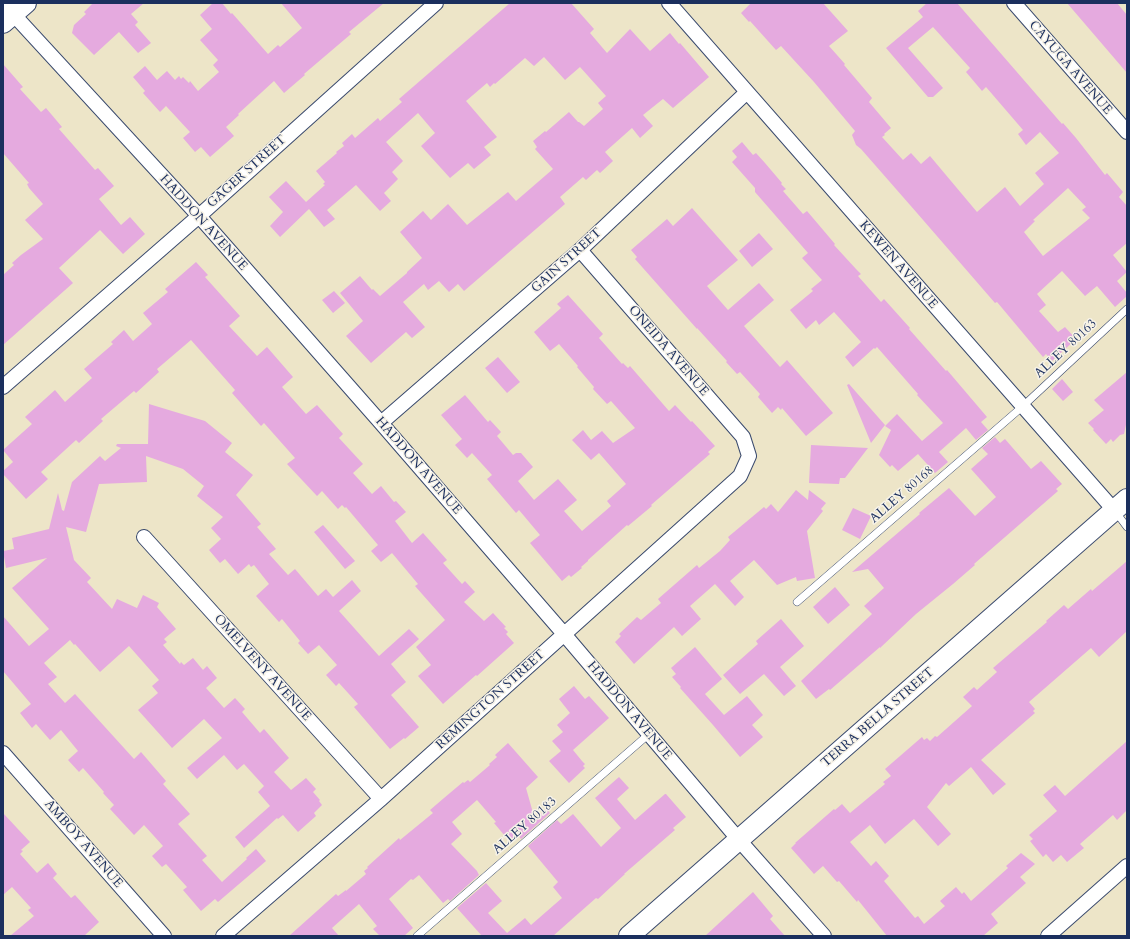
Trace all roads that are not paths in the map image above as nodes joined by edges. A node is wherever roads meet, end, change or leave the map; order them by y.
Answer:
1 (436, 3) edge
2 (669, 3) edge
3 (1014, 3) edge
4 (11, 11) edge
5 (747, 92) junction
6 (1127, 132) edge
7 (199, 216) junction
8 (580, 250) junction
9 (1127, 309) edge
10 (3, 387) edge
11 (1022, 407) junction
12 (381, 423) junction
13 (749, 456) joint
14 (1120, 504) edge
15 (1127, 527) edge
16 (144, 537) dead end
17 (797, 602) dead end
18 (564, 634) junction
19 (649, 734) junction
20 (3, 753) edge
21 (381, 799) junction
22 (739, 840) junction
23 (1127, 866) edge
24 (164, 936) edge
25 (223, 936) edge
26 (418, 936) edge
27 (629, 936) edge
28 (824, 936) edge
29 (1048, 936) edge

1 - 7 street, GAGER STREET
2 - 5 street, KEWEN AVENUE
3 - 6 street, CAYUGA AVENUE
4 - 7 street, HADDON AVENUE
5 - 8 street, GAIN STREET
5 - 11 street, KEWEN AVENUE
7 - 10 street, GAGER STREET
7 - 12 street, HADDON AVENUE
8 - 12 street, GAIN STREET
8 - 13 street, ONEIDA AVENUE
9 - 11 lane, ALLEY 80163
11 - 14 street, KEWEN AVENUE
11 - 17 lane, ALLEY 80168
12 - 18 street, HADDON AVENUE
13 - 18 street, REMINGTON STREET
14 - 15 lane, KEWEN AVENUE
14 - 22 main road, TERRA BELLA STREET
16 - 21 street, OMELVENY AVENUE
18 - 19 street, HADDON AVENUE
18 - 21 street, REMINGTON STREET
19 - 22 street, HADDON AVENUE
19 - 26 lane, ALLEY 80183
20 - 24 street, AMBOY AVENUE
21 - 25 street, REMINGTON STREET
22 - 27 main road, TERRA BELLA STREET
22 - 28 street, HADDON AVENUE
23 - 29 street

